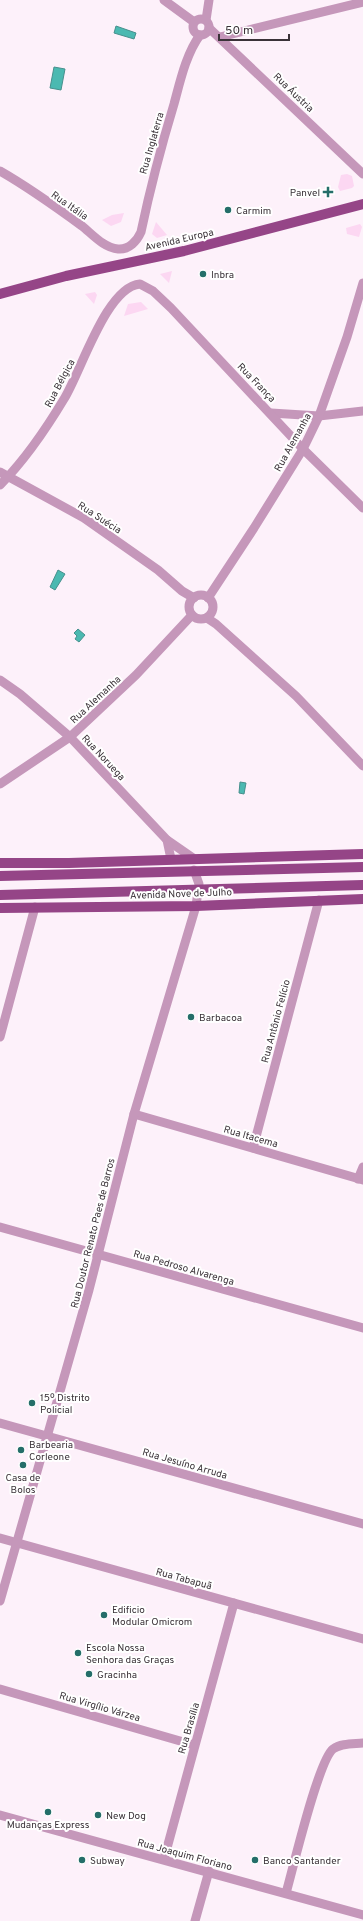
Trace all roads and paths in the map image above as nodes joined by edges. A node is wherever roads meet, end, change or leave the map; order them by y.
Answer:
1 (164, 0) edge
2 (209, 0) edge
3 (363, 2) edge
4 (204, 20) junction
5 (197, 37) junction
6 (220, 37) junction
7 (0, 171) edge
8 (363, 174) edge
9 (363, 204) edge
10 (129, 247) joint
11 (363, 282) edge
12 (129, 286) joint
13 (0, 294) edge
14 (323, 405) junction
15 (363, 411) edge
16 (271, 413) junction
17 (343, 413) junction
18 (319, 416) junction
19 (303, 449) junction
20 (0, 472) edge
21 (9, 476) junction
22 (0, 485) edge
23 (363, 508) edge
24 (208, 598) junction
25 (192, 601) junction
26 (210, 614) junction
27 (192, 615) junction
28 (0, 680) edge
29 (70, 737) junction
30 (363, 766) edge
31 (0, 784) edge
32 (167, 840) junction
33 (363, 854) edge
34 (193, 858) junction
35 (171, 859) junction
36 (0, 863) edge
37 (363, 867) edge
38 (194, 870) junction
39 (0, 876) edge
40 (363, 885) edge
41 (199, 891) junction
42 (0, 895) edge
43 (363, 899) edge
44 (319, 900) junction
45 (196, 906) junction
46 (34, 907) junction
47 (0, 908) edge
48 (0, 1037) edge
49 (134, 1114) junction
50 (253, 1148) junction
51 (363, 1167) edge
52 (361, 1179) edge
53 (0, 1227) edge
54 (98, 1254) junction
55 (363, 1328) edge
56 (0, 1423) edge
57 (49, 1436) junction
58 (363, 1524) edge
59 (0, 1538) edge
60 (17, 1543) junction
61 (0, 1601) edge
62 (234, 1603) junction
63 (363, 1639) edge
64 (0, 1689) edge
65 (363, 1743) edge
66 (194, 1745) junction
67 (0, 1815) edge
68 (164, 1859) junction
69 (209, 1872) junction
70 (286, 1893) junction
71 (363, 1915) edge
72 (195, 1921) edge

1 - 4 street, Rua Áustria
2 - 4 street
3 - 6 street
4 - 5 street
4 - 5 street
4 - 6 street, Rua Áustria
5 - 10 street, Rua Inglaterra
6 - 8 street, Rua Áustria
7 - 10 street, Rua Itália
9 - 13 main road, Avenida Europa
11 - 14 street, Rua Alemanha
12 - 16 street, Rua França
12 - 21 street, Rua Bélgica
14 - 17 street
14 - 18 street, Rua Alemanha
15 - 17 street
16 - 18 street
16 - 19 street, Rua França
17 - 18 street
18 - 19 street, Rua Alemanha
19 - 23 street, Rua França
19 - 24 street, Rua Alemanha
20 - 21 street, Rua Suécia
21 - 22 street, Rua Bélgica
21 - 25 street, Rua Suécia
24 - 25 street
24 - 26 street
25 - 27 street
26 - 27 street
26 - 30 street
27 - 29 street, Rua Alemanha
28 - 29 street, Rua Noruega
29 - 31 street, Rua Alemanha
29 - 32 street, Rua Noruega
32 - 34 street, Rua Noruega
32 - 35 street
33 - 34 main road
34 - 35 main road
35 - 36 main road
37 - 38 main road
38 - 39 main road
38 - 41 street, Rua Doutor Renato Paes de Barros
40 - 41 main road, Avenida Nove de Julho
41 - 42 main road, Avenida Nove de Julho
41 - 45 street, Rua Doutor Renato Paes de Barros
43 - 44 main road, Avenida Nove de Julho
44 - 45 main road, Avenida Nove de Julho
44 - 50 street, Rua Antônio Felício
45 - 46 main road, Avenida Nove de Julho
45 - 49 street, Rua Doutor Renato Paes de Barros
46 - 47 main road, Avenida Nove de Julho
46 - 48 street
49 - 50 street, Rua Itacema
49 - 54 street, Rua Doutor Renato Paes de Barros
50 - 52 street, Rua Itacema
51 - 52 street
53 - 54 street, Rua Pedroso Alvarenga
54 - 55 street, Rua Pedroso Alvarenga
54 - 57 street, Rua Doutor Renato Paes de Barros
56 - 57 street, Rua Jesuíno Arruda
57 - 58 street, Rua Jesuíno Arruda
57 - 60 street, Rua Doutor Renato Paes de Barros
59 - 60 street, Rua Tabapuã
60 - 61 street, Rua Doutor Renato Paes de Barros
60 - 62 street, Rua Tabapuã
62 - 63 street, Rua Tabapuã
62 - 66 street, Rua Brasília
64 - 66 street, Rua Virgílio Várzea
65 - 70 street
66 - 68 street, Rua Brasília
67 - 68 street, Rua Joaquim Floriano
68 - 69 street, Rua Joaquim Floriano
69 - 70 street, Rua Joaquim Floriano
69 - 72 street
70 - 71 street, Rua Joaquim Floriano

